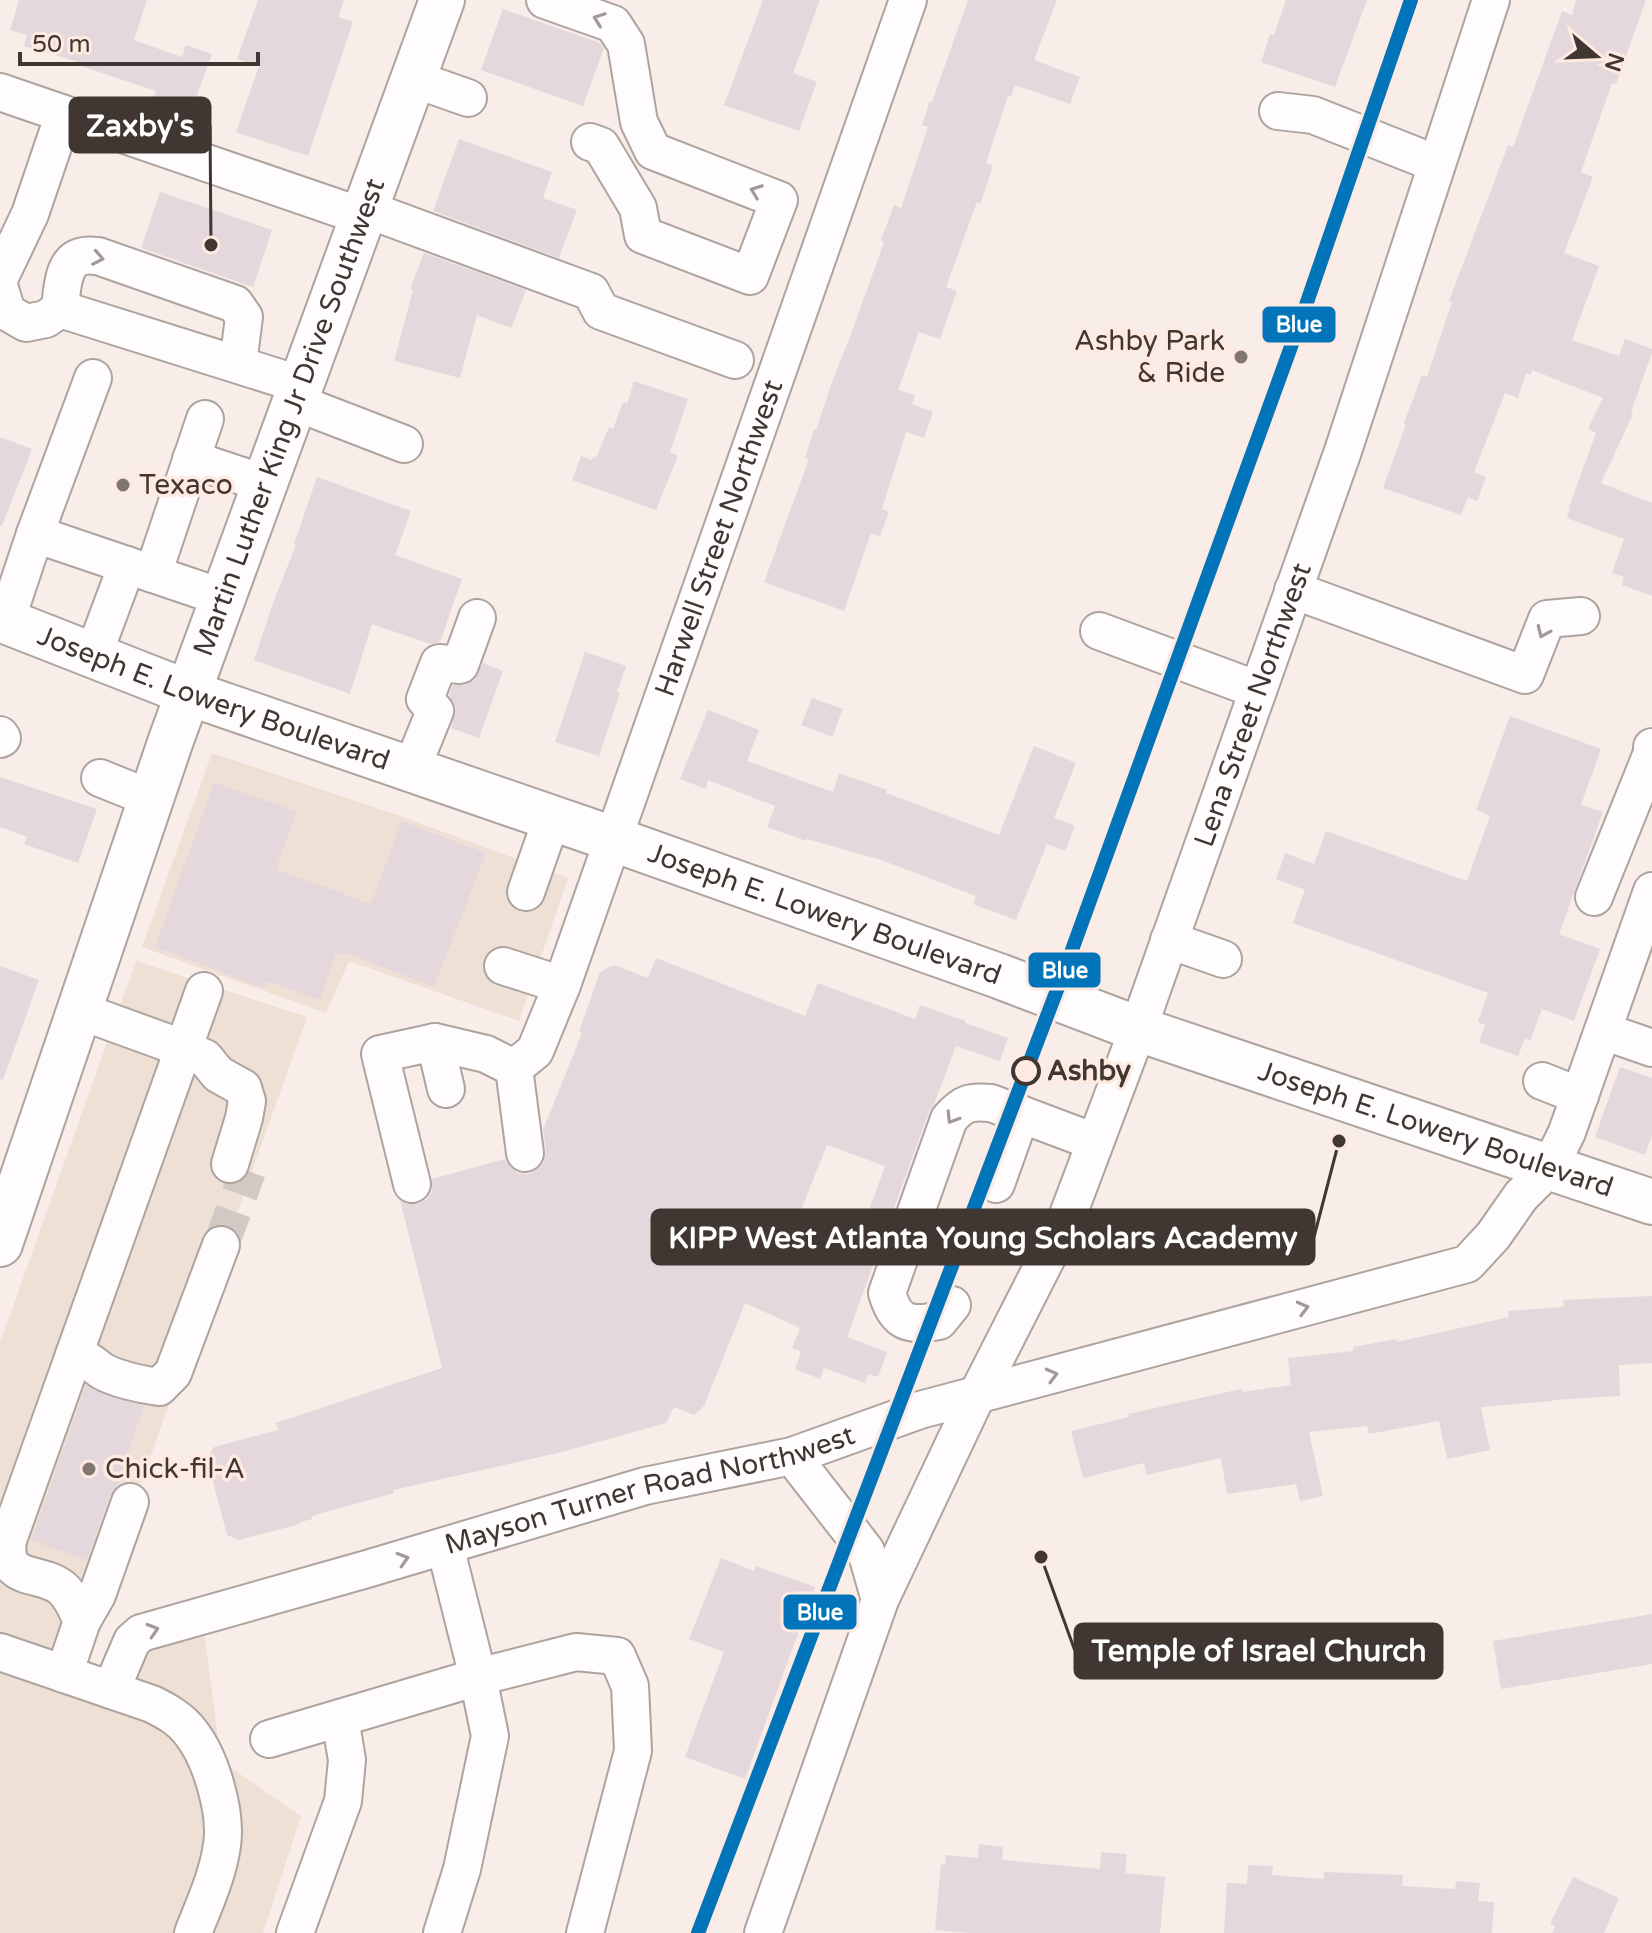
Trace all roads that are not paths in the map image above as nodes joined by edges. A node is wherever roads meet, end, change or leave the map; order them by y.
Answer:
1 (442, 0) edge
2 (545, 0) edge
3 (908, 0) edge
4 (1491, 0) edge
5 (414, 79) junction
6 (0, 92) edge
7 (468, 98) dead end
8 (1278, 111) dead end
9 (64, 114) junction
10 (646, 137) junction
11 (1437, 164) junction
12 (638, 208) junction
13 (365, 213) junction
14 (0, 277) edge
15 (0, 289) edge
16 (60, 309) junction
17 (735, 360) dead end
18 (238, 364) junction
19 (93, 378) dead end
20 (299, 394) junction
21 (205, 419) dead end
22 (404, 444) dead end
23 (191, 459) junction
24 (266, 484) junction
25 (35, 534) junction
26 (140, 570) junction
27 (1293, 590) junction
28 (224, 598) junction
29 (1581, 616) dead end
30 (477, 618) dead end
31 (3, 620) edge
32 (1099, 631) dead end
33 (93, 656) junction
34 (1258, 690) junction
35 (189, 693) junction
36 (1652, 747) edge
37 (411, 770) junction
38 (100, 778) dead end
39 (152, 799) junction
40 (552, 818) junction
41 (613, 839) junction
42 (1652, 891) edge
43 (526, 892) dead end
44 (1594, 897) dead end
45 (1169, 940) junction
46 (1223, 959) dead end
47 (503, 966) dead end
48 (562, 985) junction
49 (204, 991) dead end
50 (80, 1011) junction
51 (1138, 1029) junction
52 (1603, 1031) junction
53 (435, 1042) junction
54 (1652, 1048) edge
55 (194, 1053) junction
56 (514, 1068) junction
57 (1542, 1081) dead end
58 (446, 1089) dead end
59 (1580, 1096) junction
60 (1021, 1114) junction
61 (1095, 1142) junction
62 (525, 1153) dead end
63 (239, 1167) tunnel mouth
64 (1550, 1167) junction
65 (412, 1184) dead end
66 (996, 1184) dead end
67 (1652, 1202) edge
68 (212, 1242) tunnel mouth
69 (0, 1244) edge
70 (952, 1305) dead end
71 (82, 1357) junction
72 (977, 1395) junction
73 (792, 1456) junction
74 (130, 1502) dead end
75 (445, 1546) junction
76 (880, 1600) junction
77 (82, 1621) junction
78 (0, 1652) edge
79 (64, 1674) junction
80 (478, 1677) junction
81 (111, 1690) junction
82 (340, 1718) junction
83 (269, 1739) dead end
84 (193, 1933) edge
85 (295, 1933) edge
86 (442, 1933) edge
87 (585, 1933) edge
88 (763, 1933) edge

1 - 5 main road, Martin Luther King Jr Drive Southwest
10 -> 2 street
3 - 41 street, Harwell Street Northwest
4 - 11 street, Lena Street Northwest
5 - 7 street
5 - 13 main road, Martin Luther King Jr Drive Southwest
6 - 9 street
8 - 11 street
9 - 13 street
9 - 14 street
10 - 12 street
10 - 12 street
12 -> 10 street
11 - 27 street, Lena Street Northwest
13 - 17 street
13 - 20 main road, Martin Luther King Jr Drive Southwest
15 - 16 street
16 - 18 street
16 -> 18 street
18 - 20 street
19 - 25 street
20 - 22 street
20 - 24 main road, Martin Luther King Jr Drive Southwest
21 - 23 street
23 - 24 street
23 - 26 street
24 - 28 main road, Martin Luther King Jr Drive Southwest
25 - 26 street
25 - 31 street
26 - 28 street
26 - 33 street
29 -> 27 street
27 - 34 street, Lena Street Northwest
28 - 35 main road, Martin Luther King Jr Drive Southwest
30 - 37 street
31 - 33 main road, Joseph E. Lowery Boulevard
32 - 34 street
33 - 35 main road, Joseph E. Lowery Boulevard
34 - 45 street, Lena Street Northwest
35 - 37 main road, Joseph E. Lowery Boulevard
35 - 39 main road, Martin Luther King Jr Drive Southwest
36 - 44 street
37 - 40 main road, Joseph E. Lowery Boulevard
38 - 39 street
39 - 50 main road, Martin Luther King Jr Drive Southwest
40 - 41 main road, Joseph E. Lowery Boulevard
40 - 43 street
41 - 48 street, Harwell Street Northwest
41 - 51 main road, Joseph E. Lowery Boulevard
42 - 52 street, Mayson Turner Road Northwest
45 - 46 street
45 - 51 street, Lena Street Northwest
47 - 48 street
48 - 56 street, Harwell Street Northwest
49 - 55 street
50 - 55 street
50 - 69 main road, Martin Luther King Jr Drive Southwest
51 - 61 street, Lena Street Northwest
51 - 64 main road, Joseph E. Lowery Boulevard
52 - 54 street
52 - 59 street, Mayson Turner Road Northwest
53 - 56 street
53 - 58 street
53 - 65 street
55 - 63 street
55 - 71 street
56 - 62 street
57 - 59 street
59 - 64 street, Mayson Turner Road Northwest
60 - 61 street
60 - 66 street
60 -> 70 street
61 - 72 street, Lena Street Northwest
64 - 67 main road, Joseph E. Lowery Boulevard
72 -> 64 street, Mayson Turner Road Northwest
68 - 71 street
71 - 77 street
72 - 73 street, Mayson Turner Road Northwest
72 - 76 street, Lena Street Northwest
73 - 75 street, Mayson Turner Road Northwest
73 - 76 street
74 - 77 street
75 - 80 street
81 -> 75 street, Mayson Turner Road Northwest
76 - 88 street, Lena Street Northwest
77 - 79 street
78 - 79 street
79 - 81 street
80 - 82 street
80 - 86 street
80 - 87 street
81 - 84 street
82 - 83 street
82 - 85 street

